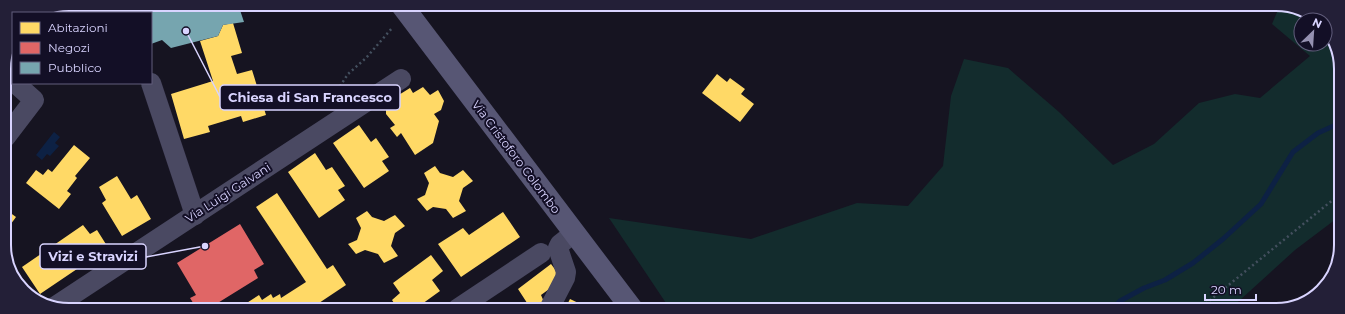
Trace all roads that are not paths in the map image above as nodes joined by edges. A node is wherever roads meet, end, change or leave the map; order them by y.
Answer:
1 (406, 11) edge
2 (401, 79) dead end
3 (16, 84) edge
4 (151, 84) edge
5 (11, 130) edge
6 (194, 215) junction
7 (574, 233) junction
8 (542, 253) dead end
9 (61, 302) edge
10 (466, 303) edge
11 (552, 303) edge
12 (627, 303) edge

1 - 7 main road, Via Cristoforo Colombo
2 - 6 street, Via Luigi Galvani
3 - 5 street
4 - 6 street
6 - 9 street, Via Luigi Galvani
7 - 11 street
7 - 12 main road, Via Cristoforo Colombo
8 - 10 street

